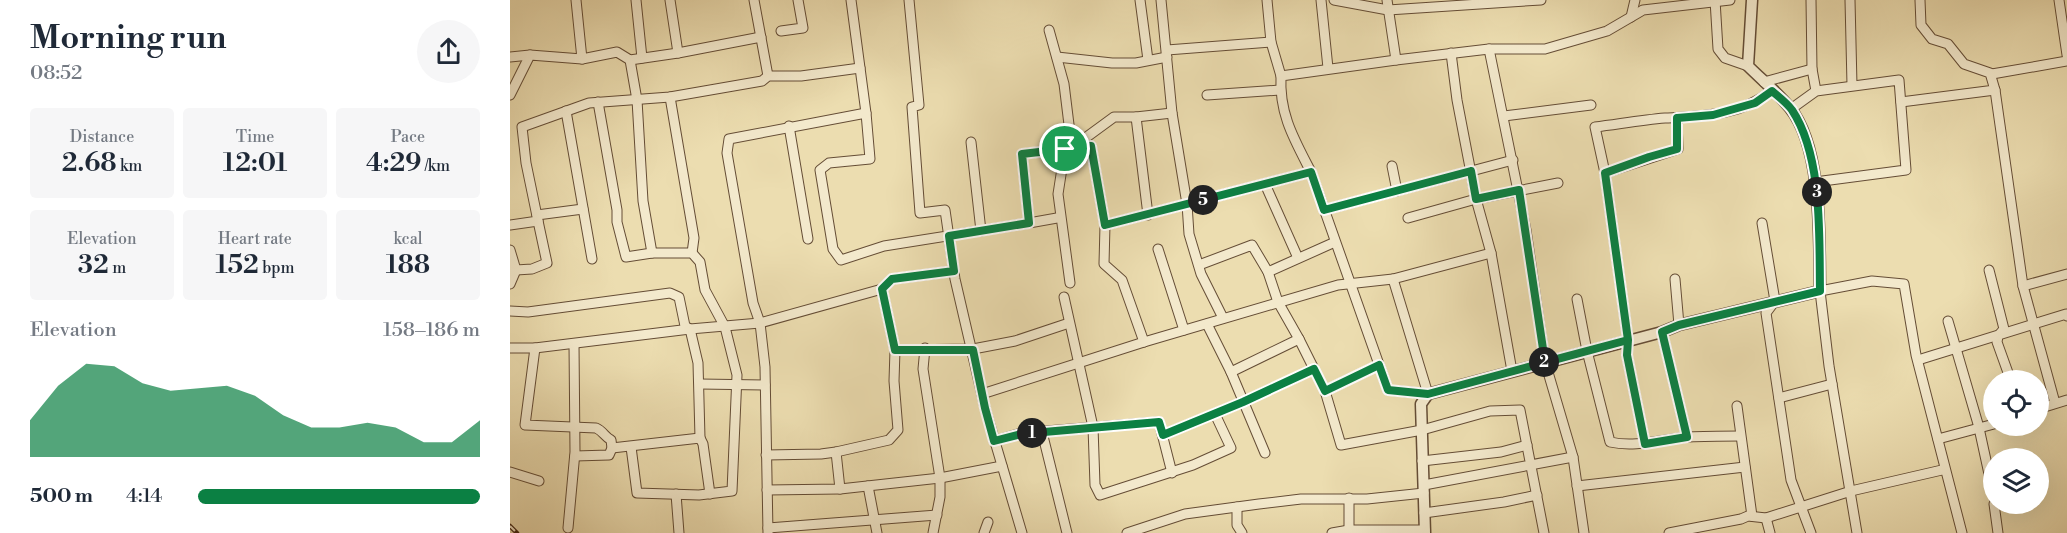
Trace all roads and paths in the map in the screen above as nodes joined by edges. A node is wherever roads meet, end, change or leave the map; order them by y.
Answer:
1 (576, 0) edge
2 (636, 0) edge
3 (669, 0) edge
4 (754, 0) edge
5 (798, 0) edge
6 (851, 0) edge
7 (909, 0) edge
8 (1140, 0) edge
9 (1161, 0) edge
10 (1267, 0) edge
11 (1321, 0) edge
12 (1334, 0) edge
13 (1541, 0) edge
14 (1635, 0) edge
15 (1730, 0) edge
16 (1752, 0) edge
17 (1811, 0) edge
18 (1850, 0) edge
19 (1920, 0) edge
20 (2059, 0) edge
21 (1715, 1) edge
22 (1431, 3) edge
23 (1388, 5) edge
24 (1631, 17) junction
25 (1049, 30) dead end
26 (781, 31) dead end
27 (761, 37) junction
28 (1271, 42) junction
29 (1489, 49) junction
30 (678, 53) junction
31 (1167, 53) junction
32 (1451, 53) junction
33 (530, 55) junction
34 (2067, 55) edge
35 (510, 57) edge
36 (1057, 57) junction
37 (642, 58) junction
38 (582, 59) junction
39 (630, 60) junction
40 (1148, 60) junction
41 (1396, 60) junction
42 (2067, 61) edge
43 (1748, 66) junction
44 (860, 68) junction
45 (1328, 68) junction
46 (1812, 69) junction
47 (1992, 74) junction
48 (768, 76) junction
49 (1281, 76) junction
50 (1764, 82) junction
51 (1852, 85) junction
52 (1280, 90) junction
53 (1995, 90) junction
54 (1772, 91) junction
55 (1816, 92) junction
56 (510, 95) edge
57 (1207, 95) dead end
58 (670, 98) junction
59 (637, 100) junction
60 (598, 102) junction
61 (1901, 102) junction
62 (1591, 105) dead end
63 (1791, 109) junction
64 (566, 111) junction
65 (866, 113) junction
66 (1172, 113) junction
67 (1504, 116) junction
68 (1136, 117) junction
69 (1677, 118) junction
70 (789, 126) junction
71 (971, 142) dead end
72 (1068, 149) junction
73 (1513, 160) junction
74 (1392, 166) dead end
75 (1471, 171) junction
76 (1311, 172) junction
77 (1605, 173) junction
78 (1558, 183) dead end
79 (1815, 183) junction
80 (1264, 184) junction
81 (1519, 190) junction
82 (1397, 191) junction
83 (1476, 199) junction
84 (1187, 204) junction
85 (583, 209) junction
86 (1324, 210) junction
87 (1148, 215) junction
88 (538, 218) junction
89 (1056, 218) dead end
90 (1408, 218) dead end
91 (1029, 223) junction
92 (1762, 223) dead end
93 (510, 225) edge
94 (1105, 225) junction
95 (981, 231) junction
96 (949, 236) junction
97 (808, 239) dead end
98 (1335, 242) junction
99 (1158, 249) dead end
100 (510, 250) edge
101 (652, 253) junction
102 (692, 253) junction
103 (1491, 253) junction
104 (1298, 258) junction
105 (592, 259) dead end
106 (1199, 265) junction
107 (513, 269) edge
108 (1989, 270) dead end
109 (954, 271) junction
110 (1268, 272) junction
111 (2067, 274) edge
112 (1393, 279) junction
113 (1675, 279) dead end
114 (1070, 283) dead end
115 (510, 284) edge
116 (1350, 284) junction
117 (2023, 286) junction
118 (882, 289) junction
119 (1820, 291) junction
120 (1064, 297) dead end
121 (1577, 298) dead end
122 (1278, 302) junction
123 (1775, 302) junction
124 (510, 311) edge
125 (2067, 316) edge
126 (1223, 318) junction
127 (1948, 321) dead end
128 (760, 323) junction
129 (1069, 323) junction
130 (1207, 324) junction
131 (1679, 325) junction
132 (2035, 325) junction
133 (725, 327) junction
134 (690, 329) junction
135 (1184, 330) junction
136 (1662, 332) junction
137 (2001, 334) junction
138 (1299, 339) junction
139 (1628, 340) junction
140 (1143, 342) junction
141 (574, 344) junction
142 (510, 348) edge
143 (535, 348) junction
144 (926, 348) junction
145 (1956, 348) junction
146 (895, 350) junction
147 (973, 350) junction
148 (1587, 351) junction
149 (1918, 360) junction
150 (1545, 362) junction
151 (1078, 364) junction
152 (1379, 365) junction
153 (1314, 369) junction
154 (2007, 370) edge
155 (1512, 371) junction
156 (1231, 372) junction
157 (700, 384) junction
158 (1832, 384) junction
159 (736, 385) junction
160 (765, 385) junction
161 (1325, 391) junction
162 (981, 394) junction
163 (1428, 394) junction
164 (1779, 398) junction
165 (2067, 400) edge
166 (1243, 402) junction
167 (2055, 403) junction
168 (2049, 405) edge
169 (1737, 406) dead end
170 (1215, 414) junction
171 (1983, 425) edge
172 (1979, 426) junction
173 (576, 427) junction
174 (1094, 427) junction
175 (1422, 430) junction
176 (1042, 432) junction
177 (1163, 435) junction
178 (1740, 436) junction
179 (1687, 437) junction
180 (700, 438) junction
181 (1938, 439) junction
182 (994, 441) junction
183 (1645, 444) junction
184 (1527, 445) junction
185 (631, 447) junction
186 (612, 448) junction
187 (1984, 448) edge
188 (836, 452) junction
189 (1266, 453) dead end
190 (766, 455) junction
191 (575, 456) junction
192 (1573, 457) junction
193 (1422, 461) junction
194 (1531, 464) junction
195 (1002, 466) junction
196 (1745, 467) junction
197 (1942, 470) dead end
198 (510, 472) edge
199 (1172, 472) junction
200 (940, 478) junction
201 (539, 481) dead end
202 (868, 486) junction
203 (1577, 486) junction
204 (840, 489) junction
205 (1424, 489) junction
206 (767, 490) junction
207 (1851, 491) junction
208 (676, 494) junction
209 (710, 494) junction
210 (1537, 495) junction
211 (1349, 498) junction
212 (1237, 507) junction
213 (1801, 507) junction
214 (1425, 513) junction
215 (1995, 514) edge
216 (937, 515) junction
217 (1752, 516) junction
218 (1766, 518) junction
219 (875, 521) junction
220 (988, 522) dead end
221 (568, 528) dead end
222 (768, 530) edge
223 (1349, 530) junction
224 (1374, 532) edge
225 (1425, 532) edge
226 (679, 533) edge
227 (878, 533) edge
228 (933, 533) edge
229 (984, 533) edge
230 (1022, 533) edge
231 (1067, 533) edge
232 (1127, 533) edge
233 (1242, 533) edge
234 (1332, 533) edge
235 (1544, 533) edge
236 (1584, 533) edge
237 (1669, 533) edge
238 (1770, 533) edge
239 (1810, 533) edge
240 (1857, 533) edge
241 (1962, 533) edge
242 (1998, 533) edge

1 - 38 street
2 - 37 street
3 - 30 street
4 - 27 street
5 - 26 street
6 - 44 street
7 - 96 street
8 - 40 street
9 - 31 street
10 - 28 street
11 - 45 street
12 - 23 street
13 - 22 street
14 - 24 street
15 - 21 street
16 - 43 street
17 - 46 street
18 - 51 street
19 - 47 street
20 - 34 street
21 - 24 street
21 - 43 street
22 - 23 street
23 - 41 street
24 - 29 street
25 - 36 street
27 - 30 street
27 - 48 street
28 - 31 street
28 - 49 street
29 - 32 street
29 - 67 street
30 - 37 street
31 - 40 street
31 - 66 street
32 - 41 street
32 - 75 street
33 - 35 street
33 - 38 street
33 - 56 street
36 - 40 street
36 - 72 street
37 - 39 street
38 - 39 street
39 - 59 street
41 - 45 street
42 - 47 street
43 - 50 street
44 - 48 street
44 - 65 street
45 - 49 street
46 - 50 street
46 - 55 street
47 - 53 street
48 - 58 street
49 - 52 street
50 - 54 street
51 - 55 street
51 - 61 street
52 - 57 street
52 - 76 street
53 - 61 street
53 - 117 street
54 - 63 street
54 - 69 street
55 - 63 street
58 - 59 street
58 - 102 street
59 - 60 street
59 - 101 street
60 - 64 street
60 - 101 street
61 - 79 street
62 - 67 street
63 - 79 street
64 - 85 street
64 - 88 street
65 - 70 street
65 - 96 street
66 - 68 street
66 - 84 street
67 - 73 street
68 - 72 street
68 - 87 street
69 - 77 street
69 - 77 street
70 - 97 street
70 - 128 street
71 - 95 street
72 - 91 street
72 - 94 street
72 - 114 street
73 - 75 street
73 - 81 street
74 - 82 street
75 - 82 street
75 - 83 street
76 - 80 street
76 - 86 street
77 - 139 street
78 - 81 street
79 - 119 street
80 - 84 street
80 - 104 street
81 - 83 street
81 - 150 street
82 - 86 street
83 - 90 street
83 - 103 street
84 - 87 street
84 - 106 street
85 - 88 street
85 - 105 street
86 - 98 street
87 - 94 street
88 - 93 street
88 - 107 street
89 - 91 street
91 - 95 street
92 - 123 street
94 - 140 street
95 - 96 street
96 - 109 street
98 - 104 street
98 - 116 street
99 - 135 street
100 - 107 street
101 - 102 street
102 - 133 street
103 - 112 street
103 - 155 street
104 - 110 street
106 - 110 street
106 - 126 street
107 - 115 street
108 - 137 street
109 - 118 street
109 - 147 street
110 - 122 street
111 - 117 street
112 - 116 street
112 - 163 street
113 - 131 street
116 - 122 street
116 - 152 street
117 - 132 street
118 - 128 street
118 - 146 street
119 - 123 street
119 - 149 street
119 - 158 street
120 - 129 street
121 - 148 street
122 - 126 street
122 - 138 street
123 - 131 street
123 - 164 street
124 - 134 street
125 - 132 street
126 - 130 street
127 - 145 street
128 - 133 street
128 - 160 street
129 - 147 street
129 - 151 street
130 - 135 street
130 - 156 street
131 - 136 street
132 - 137 street
132 - 167 street
133 - 134 street
133 - 159 street
134 - 141 street
134 - 157 street
135 - 140 street
136 - 139 street
136 - 179 street
137 - 145 street
137 - 154 street
138 - 153 street
138 - 156 street
139 - 148 street
139 - 183 street
140 - 151 street
141 - 143 street
141 - 173 street
142 - 143 street
143 - 173 street
144 - 146 street
144 - 147 street
144 - 200 street
145 - 149 street
145 - 172 street
146 - 188 street
147 - 162 street
148 - 150 street
148 - 183 street
149 - 181 street
150 - 155 street
150 - 192 street
151 - 162 street
151 - 174 street
152 - 161 street
152 - 163 street
153 - 161 street
153 - 166 street
155 - 163 street
156 - 166 street
157 - 159 street
157 - 180 street
158 - 164 street
158 - 207 street
159 - 160 street
159 - 209 street
160 - 190 street
161 - 175 street
162 - 182 street
163 - 175 street
164 - 213 street
165 - 167 street
166 - 170 street
166 - 189 street
167 - 168 street
169 - 178 street
170 - 177 street
170 - 199 street
171 - 172 street
172 - 181 street
172 - 187 street
173 - 186 street
173 - 191 street
174 - 176 street
174 - 177 street
174 - 199 street
175 - 184 street
175 - 193 street
176 - 182 street
176 - 231 street
177 - 199 street
178 - 179 street
178 - 196 street
179 - 183 street
180 - 185 street
180 - 209 street
181 - 241 street
182 - 195 street
184 - 193 street
184 - 194 street
185 - 186 street
185 - 208 street
186 - 191 street
188 - 190 street
188 - 204 street
190 - 206 street
191 - 221 street
192 - 194 street
192 - 203 street
193 - 205 street
194 - 205 street
194 - 210 street
195 - 200 street
195 - 230 street
196 - 203 street
196 - 217 street
197 - 207 street
198 - 201 street
200 - 202 street
200 - 216 street
202 - 204 street
202 - 219 street
203 - 236 street
204 - 206 street
205 - 211 street
205 - 214 street
206 - 222 street
207 - 213 street
207 - 240 street
208 - 209 street
208 - 226 street
210 - 214 street
210 - 235 street
211 - 212 street
211 - 223 street
212 - 232 street
212 - 233 street
213 - 218 street
213 - 239 street
214 - 225 street
215 - 242 street
216 - 219 street
216 - 228 street
217 - 218 street
217 - 237 street
218 - 238 street
219 - 222 street
219 - 227 street
220 - 229 street
223 - 224 street
223 - 234 street
224 - 225 street

